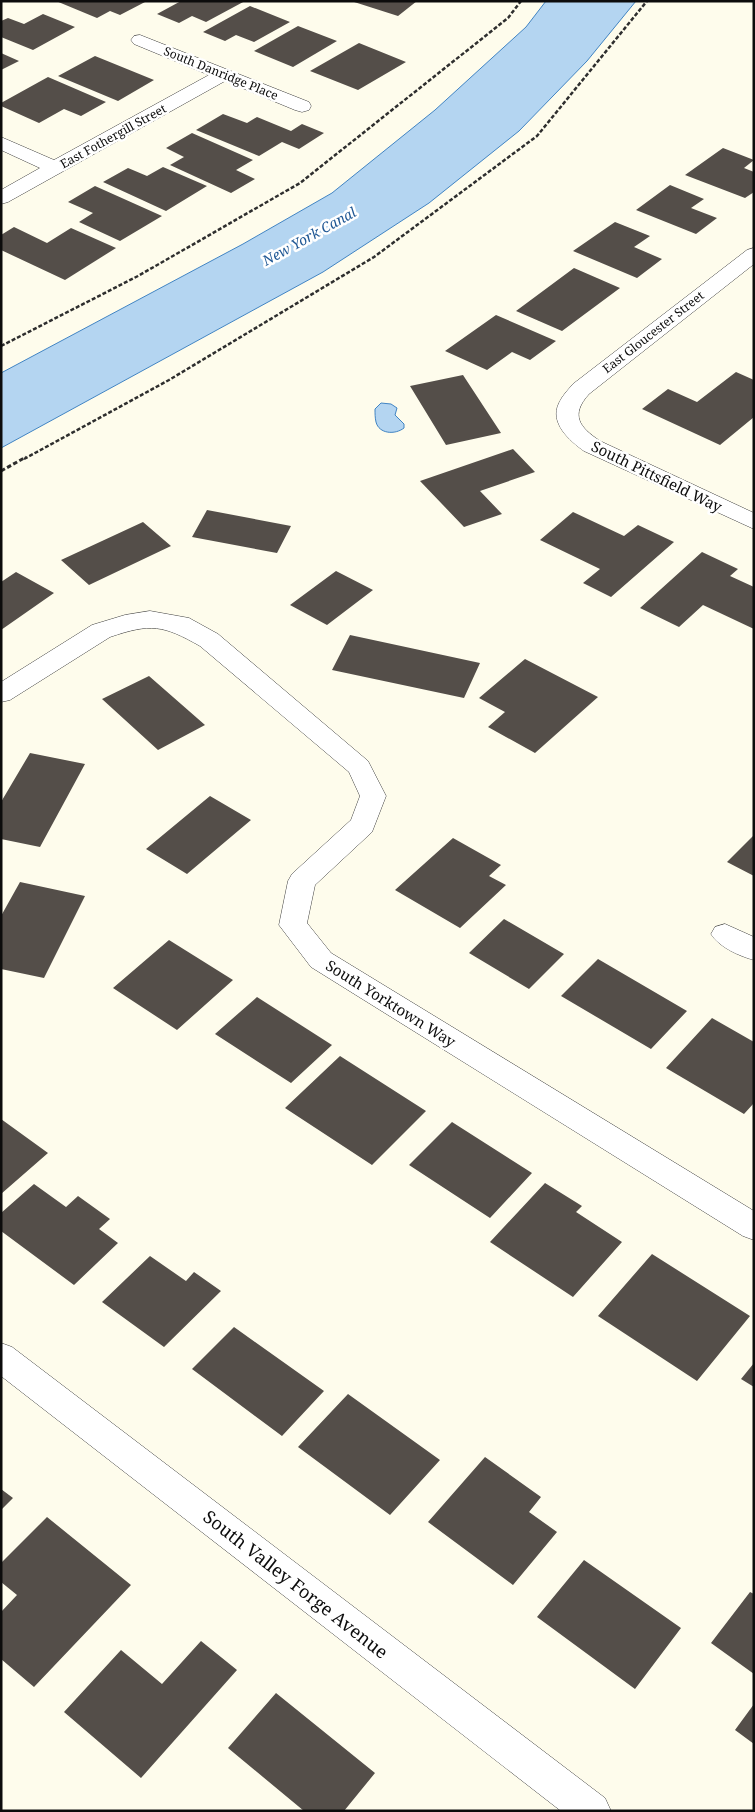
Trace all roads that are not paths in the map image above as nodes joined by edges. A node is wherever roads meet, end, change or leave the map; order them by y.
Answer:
1 (140, 40) dead end
2 (224, 74) junction
3 (302, 106) dead end
4 (1, 143) edge
5 (55, 168) junction
6 (1, 198) edge
7 (754, 254) edge
8 (568, 420) joint
9 (754, 522) edge
10 (1, 694) edge
11 (725, 934) dead end
12 (754, 950) edge
13 (754, 1228) edge
14 (1, 1358) edge
15 (592, 1811) edge

1 - 2 street, South Danridge Place
2 - 3 street, South Danridge Place
2 - 5 street, East Fothergill Street
4 - 5 street
5 - 6 street, East Fothergill Street
7 - 8 street, East Gloucester Street
8 - 9 street, South Pittsfield Way
10 - 13 street, South Yorktown Way
11 - 12 street
14 - 15 street, South Valley Forge Avenue

